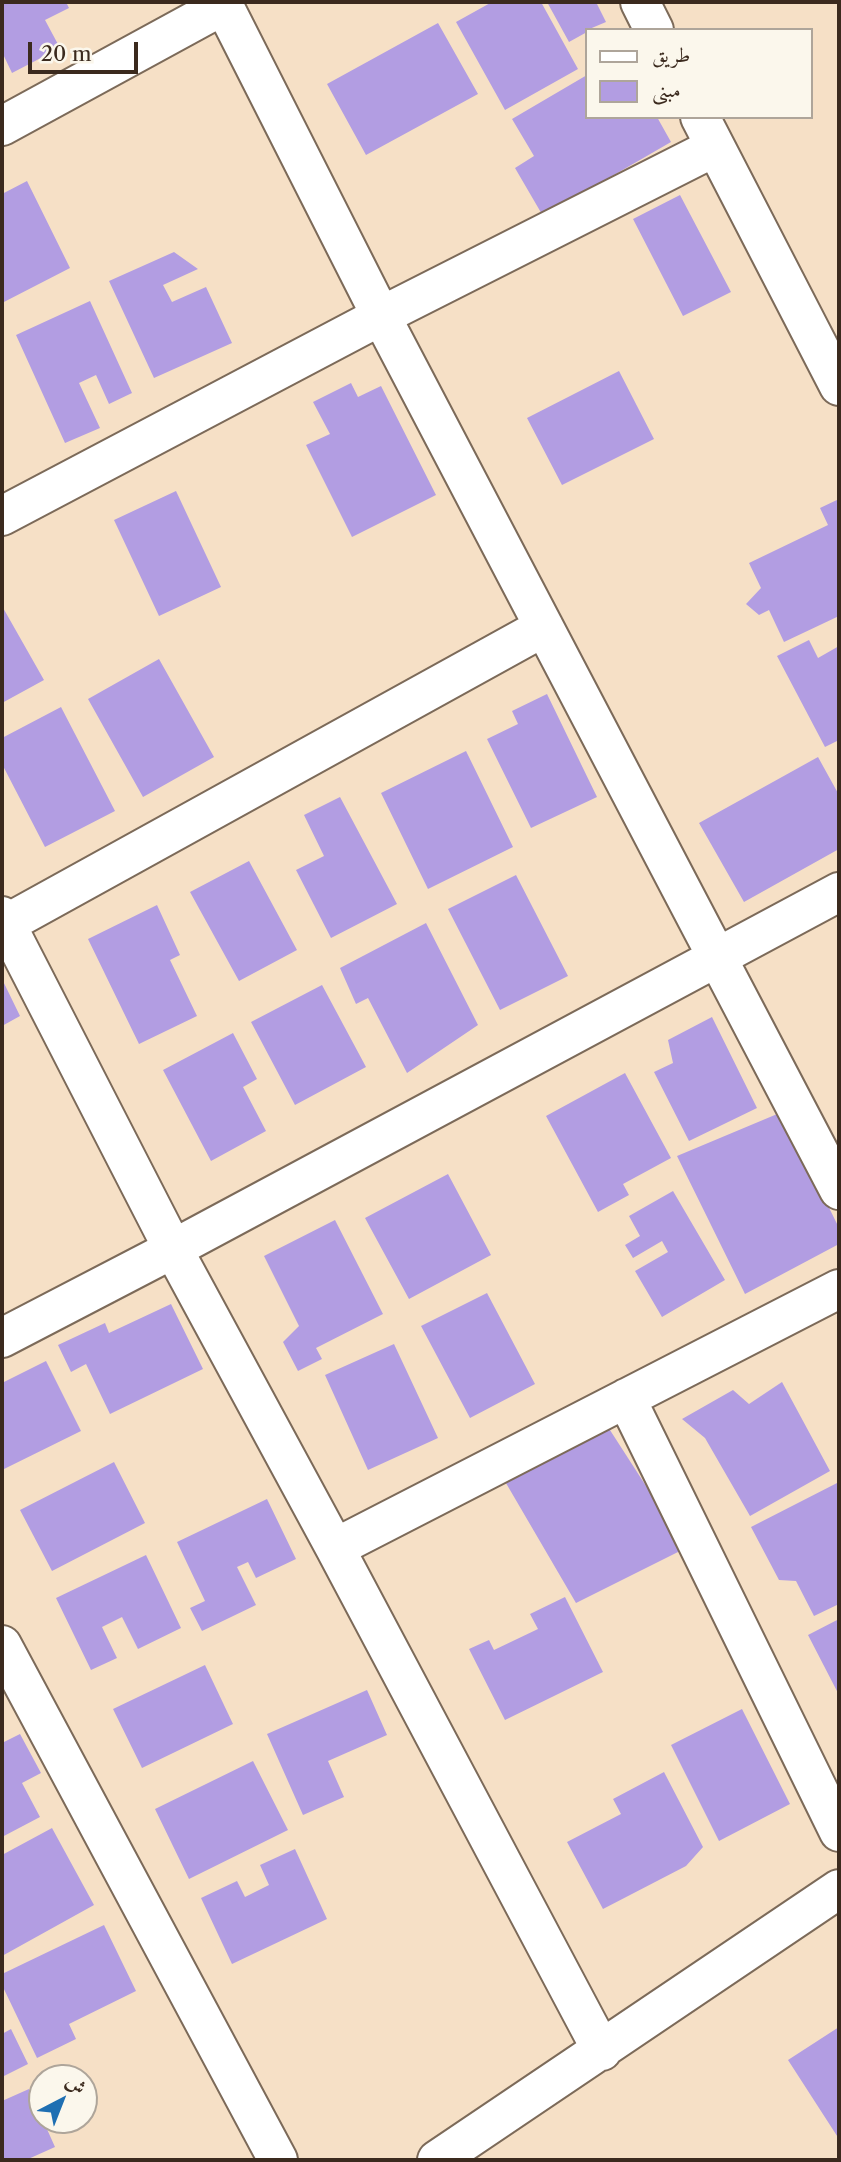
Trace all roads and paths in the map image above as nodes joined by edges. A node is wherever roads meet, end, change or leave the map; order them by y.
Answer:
1 (640, 2) edge
2 (223, 3) edge
3 (653, 28) edge
4 (2, 126) edge
5 (708, 132) edge
6 (381, 316) junction
7 (839, 386) edge
8 (2, 516) edge
9 (544, 627) junction
10 (839, 892) edge
11 (4, 920) edge
12 (719, 958) junction
13 (839, 1190) edge
14 (173, 1249) junction
15 (839, 1289) edge
16 (2, 1338) edge
17 (626, 1398) junction
18 (335, 1548) junction
19 (2, 1645) edge
20 (839, 1832) edge
21 (839, 1889) edge
22 (602, 2051) junction
23 (278, 2160) edge
24 (438, 2160) edge

1 - 3 street
2 - 4 street
2 - 6 street
5 - 6 street
5 - 7 street
6 - 8 street
6 - 9 street
9 - 11 street
9 - 12 street
10 - 12 street
11 - 14 street
12 - 13 street
12 - 14 street
14 - 16 street
14 - 18 street
15 - 17 street
17 - 18 street
17 - 20 street
18 - 22 street
19 - 23 street
21 - 22 street
22 - 24 street

